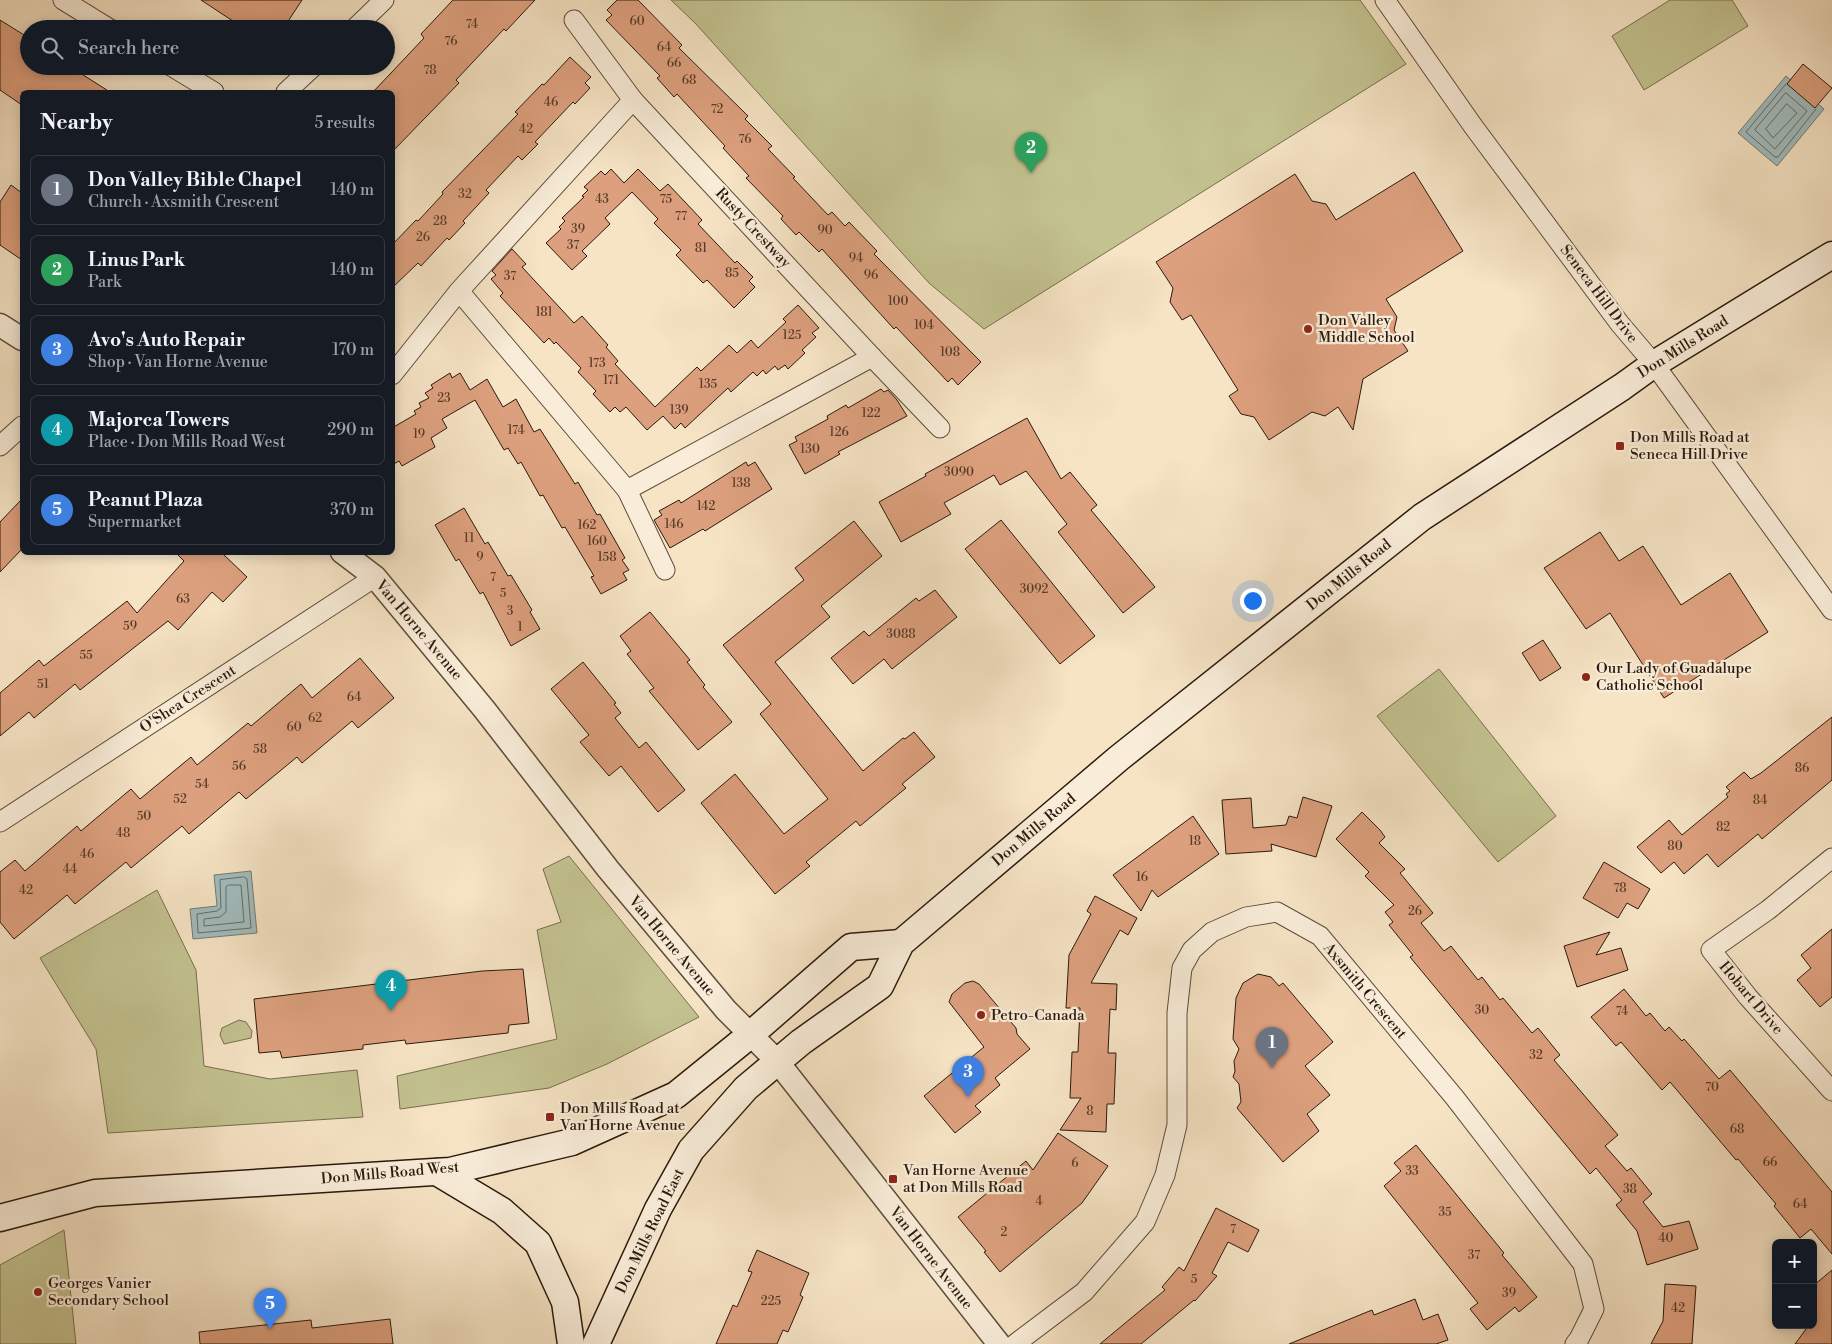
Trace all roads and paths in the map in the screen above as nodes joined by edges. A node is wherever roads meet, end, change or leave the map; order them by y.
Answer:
1 (63, 0) edge
2 (384, 0) edge
3 (1385, 0) edge
4 (95, 20) edge
5 (363, 20) edge
6 (574, 20) dead end
7 (186, 75) edge
8 (304, 75) edge
9 (211, 90) edge
10 (288, 90) edge
11 (633, 100) junction
12 (1832, 255) edge
13 (459, 291) junction
14 (0, 325) edge
15 (20, 338) edge
16 (872, 357) junction
17 (1654, 364) junction
18 (395, 371) edge
19 (20, 428) edge
20 (940, 428) dead end
21 (0, 446) edge
22 (627, 490) junction
23 (346, 555) edge
24 (665, 570) dead end
25 (375, 577) junction
26 (1832, 610) edge
27 (0, 822) edge
28 (1832, 858) edge
29 (901, 943) junction
30 (750, 1035) junction
31 (777, 1061) junction
32 (1832, 1092) edge
33 (437, 1172) junction
34 (0, 1218) edge
35 (571, 1344) edge
36 (596, 1344) edge
37 (999, 1344) edge
38 (1015, 1344) edge
39 (1574, 1344) edge

1 - 4 street
2 - 5 street
3 - 17 street, Seneca Hill Drive
6 - 11 street, Rusty Crestway
7 - 9 street
8 - 10 street
11 - 13 street
11 - 16 street, Rusty Crestway
12 - 17 main road, Don Mills Road
13 - 18 street
13 - 22 street
14 - 15 street
16 - 20 street, Rusty Crestway
16 - 22 street
17 - 26 street, Seneca Hill Drive
17 - 29 main road, Don Mills Road
19 - 21 street
22 - 24 street
23 - 25 street, Van Horne Avenue
25 - 27 street, O'Shea Crescent
25 - 30 street, Van Horne Avenue
28 - 32 street, Hobart Drive
29 - 30 main road
29 - 31 main road, Don Mills Road
30 - 31 street, Van Horne Avenue
30 - 33 main road, Don Mills Road West
31 - 36 main road, Don Mills Road East
31 - 37 street, Van Horne Avenue
33 - 34 main road, Don Mills Road West
33 - 35 main road
38 - 39 street, Axsmith Crescent

